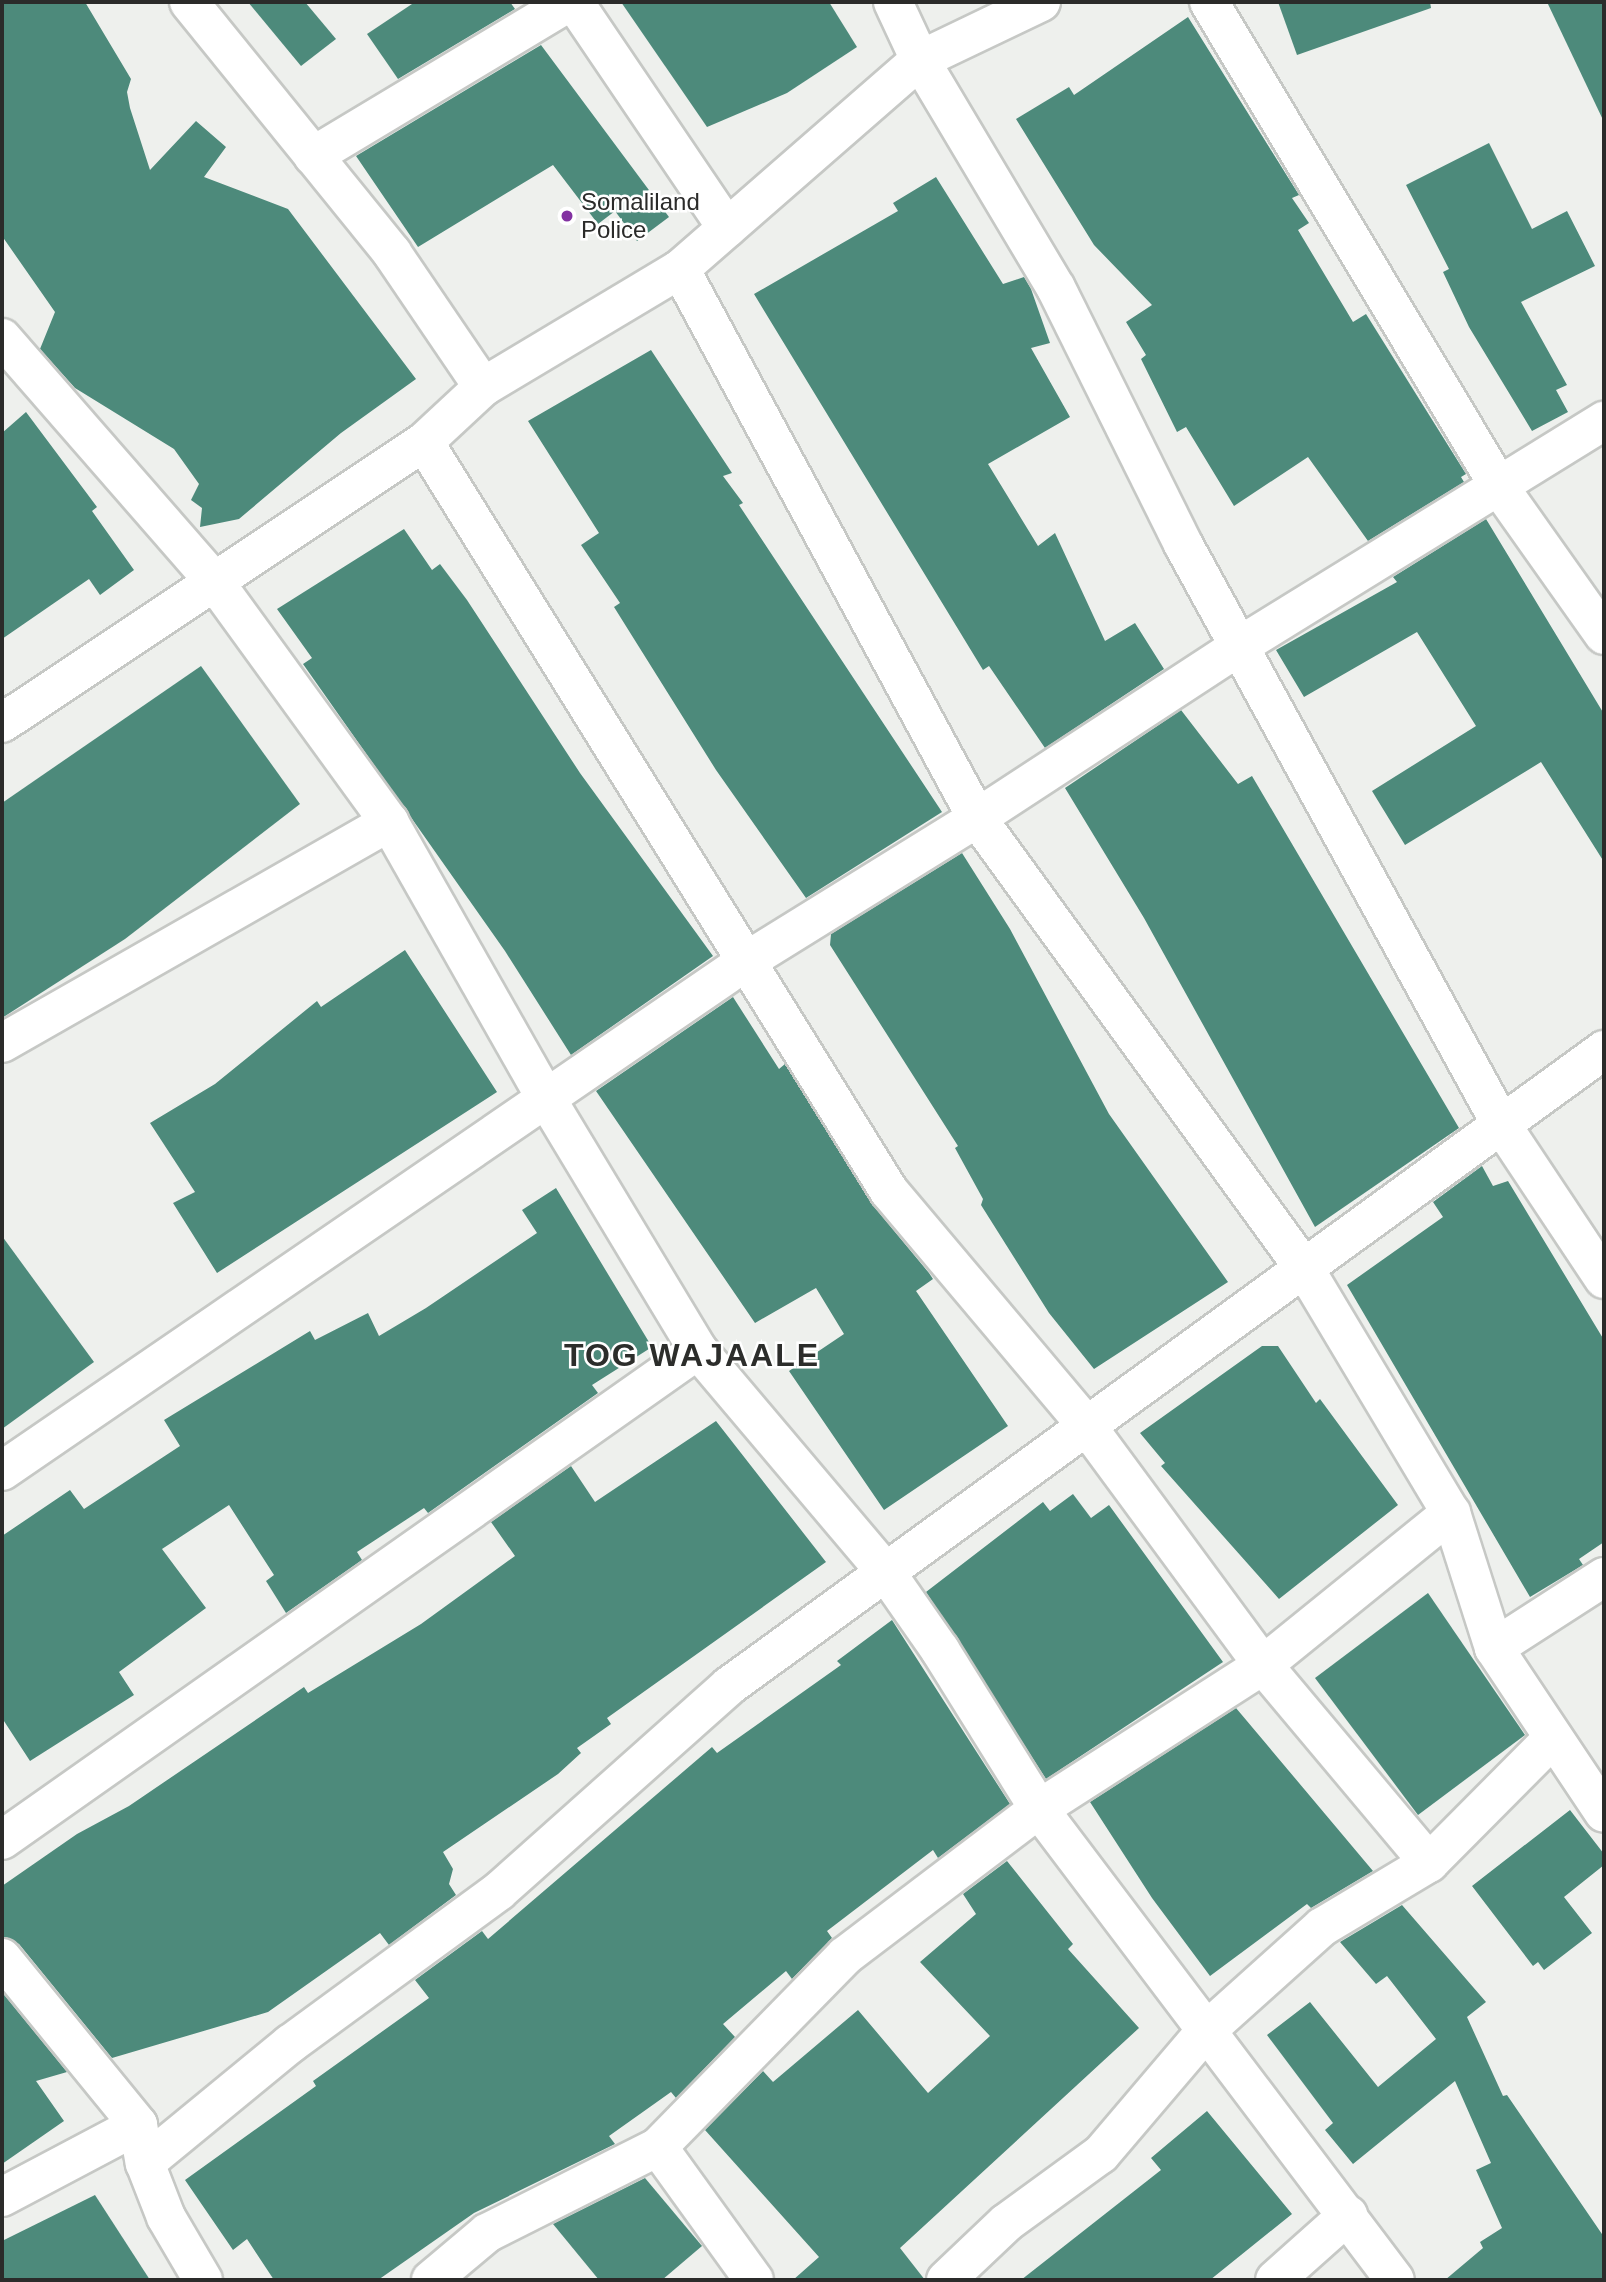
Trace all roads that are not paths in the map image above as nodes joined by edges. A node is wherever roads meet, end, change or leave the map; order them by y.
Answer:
1 (189, 2) edge
2 (571, 2) edge
3 (894, 2) edge
4 (1041, 2) edge
5 (1209, 2) edge
6 (920, 60) junction
7 (313, 156) junction
8 (727, 228) junction
9 (680, 270) junction
10 (2, 338) edge
11 (483, 387) junction
12 (1604, 421) edge
13 (424, 442) junction
14 (1500, 488) junction
15 (214, 581) junction
16 (1604, 635) edge
17 (1241, 645) junction
18 (2, 723) edge
19 (977, 818) junction
20 (390, 822) junction
21 (745, 962) junction
22 (2, 1044) edge
23 (1604, 1051) edge
24 (546, 1098) junction
25 (1501, 1124) junction
26 (1306, 1271) junction
27 (1604, 1279) edge
28 (698, 1350) junction
29 (1086, 1425) junction
30 (2, 1471) edge
31 (1451, 1513) junction
32 (887, 1574) junction
33 (1604, 1577) edge
34 (1494, 1648) junction
35 (1263, 1665) junction
36 (1553, 1738) junction
37 (1038, 1809) junction
38 (1604, 1813) edge
39 (2, 1840) edge
40 (1429, 1863) junction
41 (2, 1958) edge
42 (1205, 2032) junction
43 (138, 2125) junction
44 (657, 2147) junction
45 (145, 2163) junction
46 (2, 2197) edge
47 (1348, 2215) junction
48 (203, 2280) edge
49 (431, 2280) edge
50 (754, 2280) edge
51 (946, 2280) edge
52 (1275, 2280) edge
53 (1395, 2280) edge

1 - 7 street
2 - 7 street
2 - 8 street
3 - 6 street
4 - 6 street
5 - 14 street
6 - 8 street
6 - 17 street
7 - 11 street
8 - 9 street
9 - 11 street
9 - 19 street
10 - 15 street
11 - 13 street
12 - 14 street
13 - 15 street
13 - 21 street
14 - 16 street
14 - 17 street
15 - 18 street
15 - 20 street
17 - 19 street
17 - 25 street
19 - 21 street
19 - 26 street
20 - 22 street
20 - 24 street
21 - 24 street
21 - 29 street
23 - 25 street
24 - 28 street
24 - 30 street
25 - 26 street
25 - 27 street
26 - 29 street
26 - 31 street
28 - 32 street
28 - 39 street
29 - 32 street
29 - 35 street
31 - 34 street
31 - 35 street
32 - 37 street
32 - 45 street
33 - 34 street
34 - 36 street
35 - 37 street
35 - 40 street
36 - 38 street
36 - 40 street
37 - 42 street
37 - 44 street
40 - 42 street
41 - 43 street
42 - 47 street
42 - 51 street
43 - 45 street
43 - 46 street
44 - 49 street
44 - 50 street
45 - 48 street
47 - 52 street
47 - 53 street

